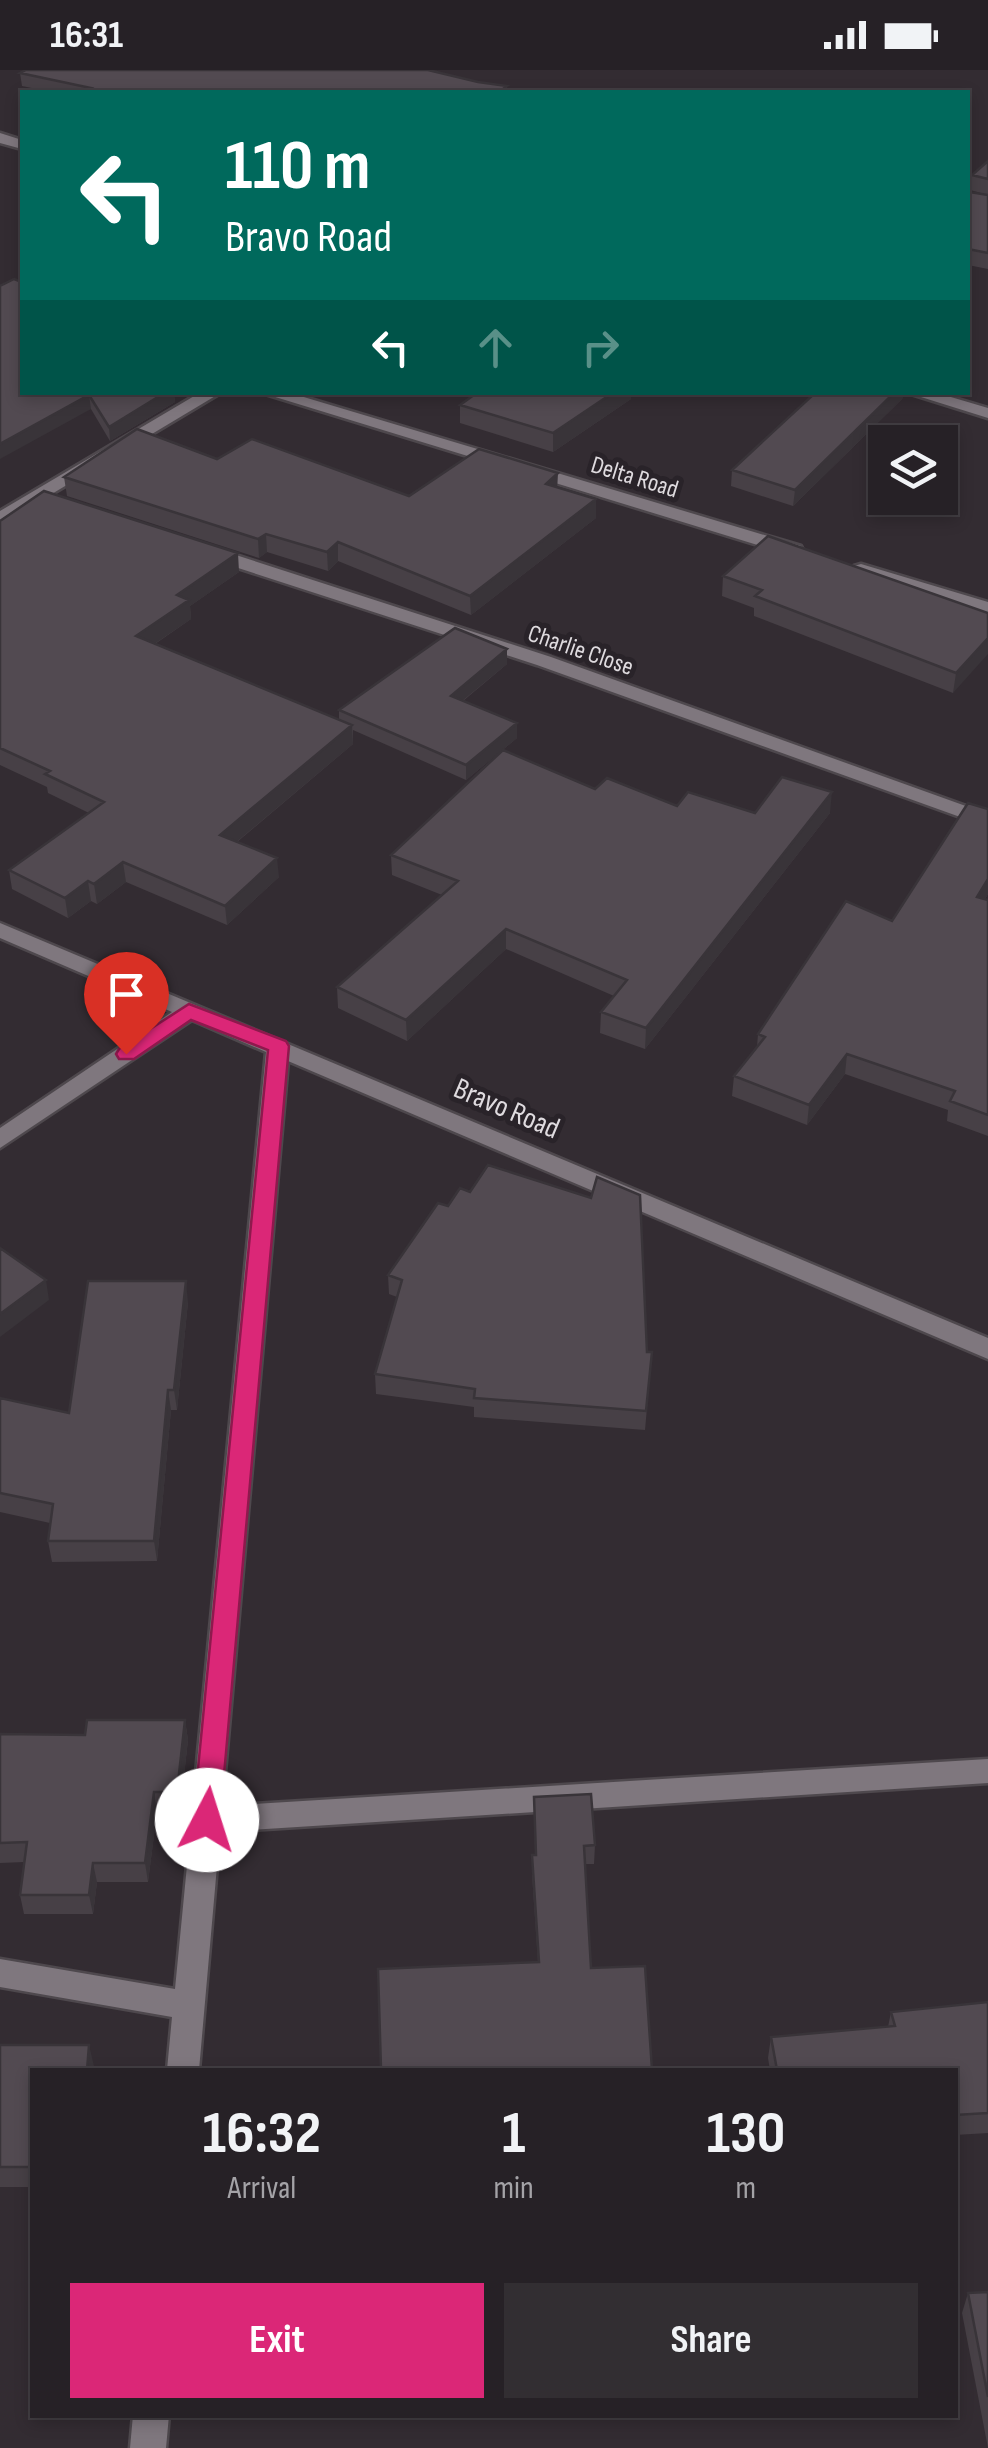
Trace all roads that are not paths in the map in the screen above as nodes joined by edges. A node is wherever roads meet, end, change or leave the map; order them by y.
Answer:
1 (209, 395) edge
2 (277, 395) edge
3 (924, 395) edge
4 (988, 413) edge
5 (0, 519) edge
6 (189, 546) edge
7 (988, 608) edge
8 (988, 821) edge
9 (0, 930) edge
10 (189, 1011) junction
11 (278, 1046) junction
12 (0, 1140) edge
13 (988, 1349) edge
14 (988, 1771) edge
15 (207, 1820) junction
16 (0, 1973) edge
17 (189, 2006) junction
18 (183, 2068) edge
19 (151, 2418) edge
20 (148, 2448) edge

1 - 5 street
2 - 7 street, Delta Road
3 - 4 street
6 - 8 street, Charlie Close
9 - 10 street, Bravo Road
10 - 11 street, Bravo Road
10 - 12 street
11 - 13 street, Bravo Road
11 - 15 street
14 - 15 street
15 - 17 street
16 - 17 street
17 - 18 street
19 - 20 street

